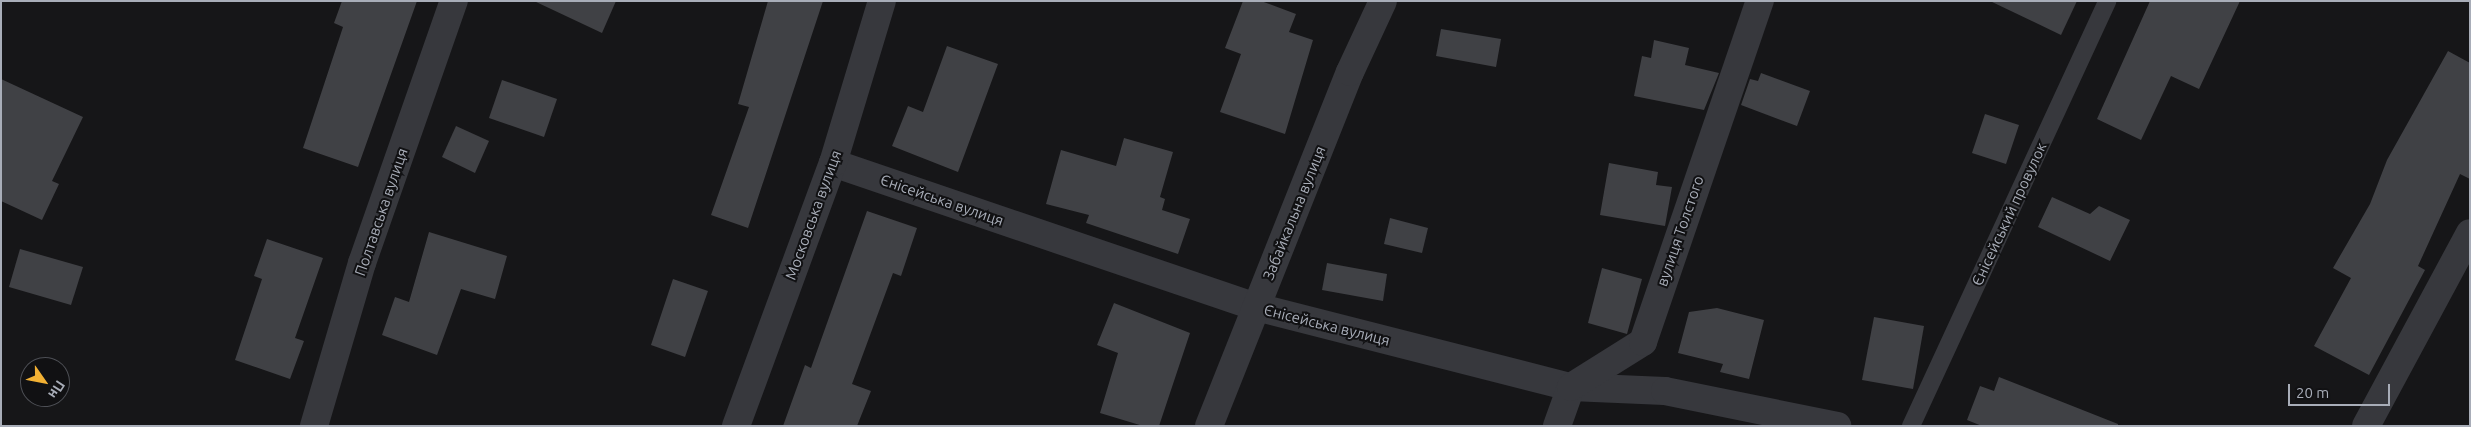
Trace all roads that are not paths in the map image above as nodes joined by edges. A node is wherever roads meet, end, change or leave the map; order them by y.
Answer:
1 (454, 1) edge
2 (882, 1) edge
3 (1383, 1) edge
4 (1760, 1) edge
5 (2107, 1) edge
6 (833, 163) junction
7 (2470, 233) edge
8 (1256, 307) junction
9 (1571, 387) junction
10 (314, 426) edge
11 (736, 426) edge
12 (1208, 426) edge
13 (1557, 426) edge
14 (1837, 426) edge
15 (1911, 426) edge
16 (2366, 426) edge

1 - 10 street, Полтавська вулиця
2 - 6 street, Московська вулиця
3 - 8 street, Забайкальна вулиця
4 - 9 street, вулиця Толстого
5 - 15 lane, Єнісейський провулок
6 - 8 street, Єнісейська вулиця
6 - 11 street, Московська вулиця
7 - 16 street
8 - 9 street, Єнісейська вулиця
8 - 12 street, Забайкальна вулиця
9 - 13 street
9 - 14 street, Єнісейська вулиця

